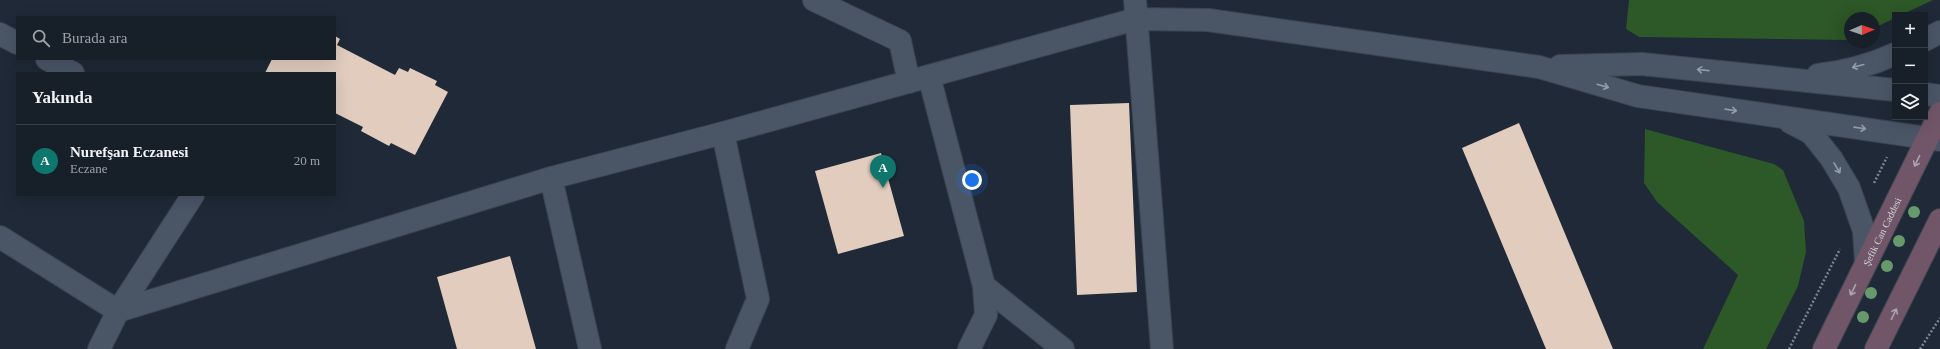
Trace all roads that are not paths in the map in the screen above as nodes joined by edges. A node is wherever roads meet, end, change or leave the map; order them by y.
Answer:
1 (814, 0) edge
2 (1136, 9) edge
3 (1940, 32) edge
4 (0, 34) edge
5 (1928, 38) edge
6 (16, 42) edge
7 (1892, 55) edge
8 (49, 60) edge
9 (1539, 67) junction
10 (71, 72) edge
11 (919, 79) junction
12 (1790, 79) junction
13 (1892, 90) edge
14 (1928, 94) edge
15 (1940, 96) edge
16 (1940, 113) edge
17 (1778, 116) junction
18 (723, 133) junction
19 (1934, 139) edge
20 (551, 178) junction
21 (191, 196) edge
22 (1940, 220) edge
23 (0, 237) edge
24 (1940, 241) edge
25 (1866, 264) junction
26 (1918, 266) junction
27 (984, 286) junction
28 (118, 311) junction
29 (99, 349) edge
30 (590, 349) edge
31 (737, 349) edge
32 (969, 349) edge
33 (1063, 349) edge
34 (1162, 349) edge
35 (1824, 349) edge
36 (1876, 349) edge

1 - 11 street
2 - 9 street
2 - 11 street
2 - 34 street
3 - 5 street
4 - 6 street
7 -> 12 street
8 - 10 street
12 -> 9 street
9 -> 17 street
11 - 18 street
11 - 27 street
12 - 13 street
14 - 15 street
16 - 19 main road, Şefik Can Caddesi
17 -> 19 street
17 -> 25 street
18 - 20 street
18 - 31 street
19 -> 25 main road, Şefik Can Caddesi
20 - 28 street
20 - 30 street
21 - 28 street
22 - 26 main road
23 - 28 street
24 - 26 street
25 -> 35 main road, Şefik Can Caddesi
36 -> 26 main road
27 - 32 street
27 - 33 street
28 - 29 street

